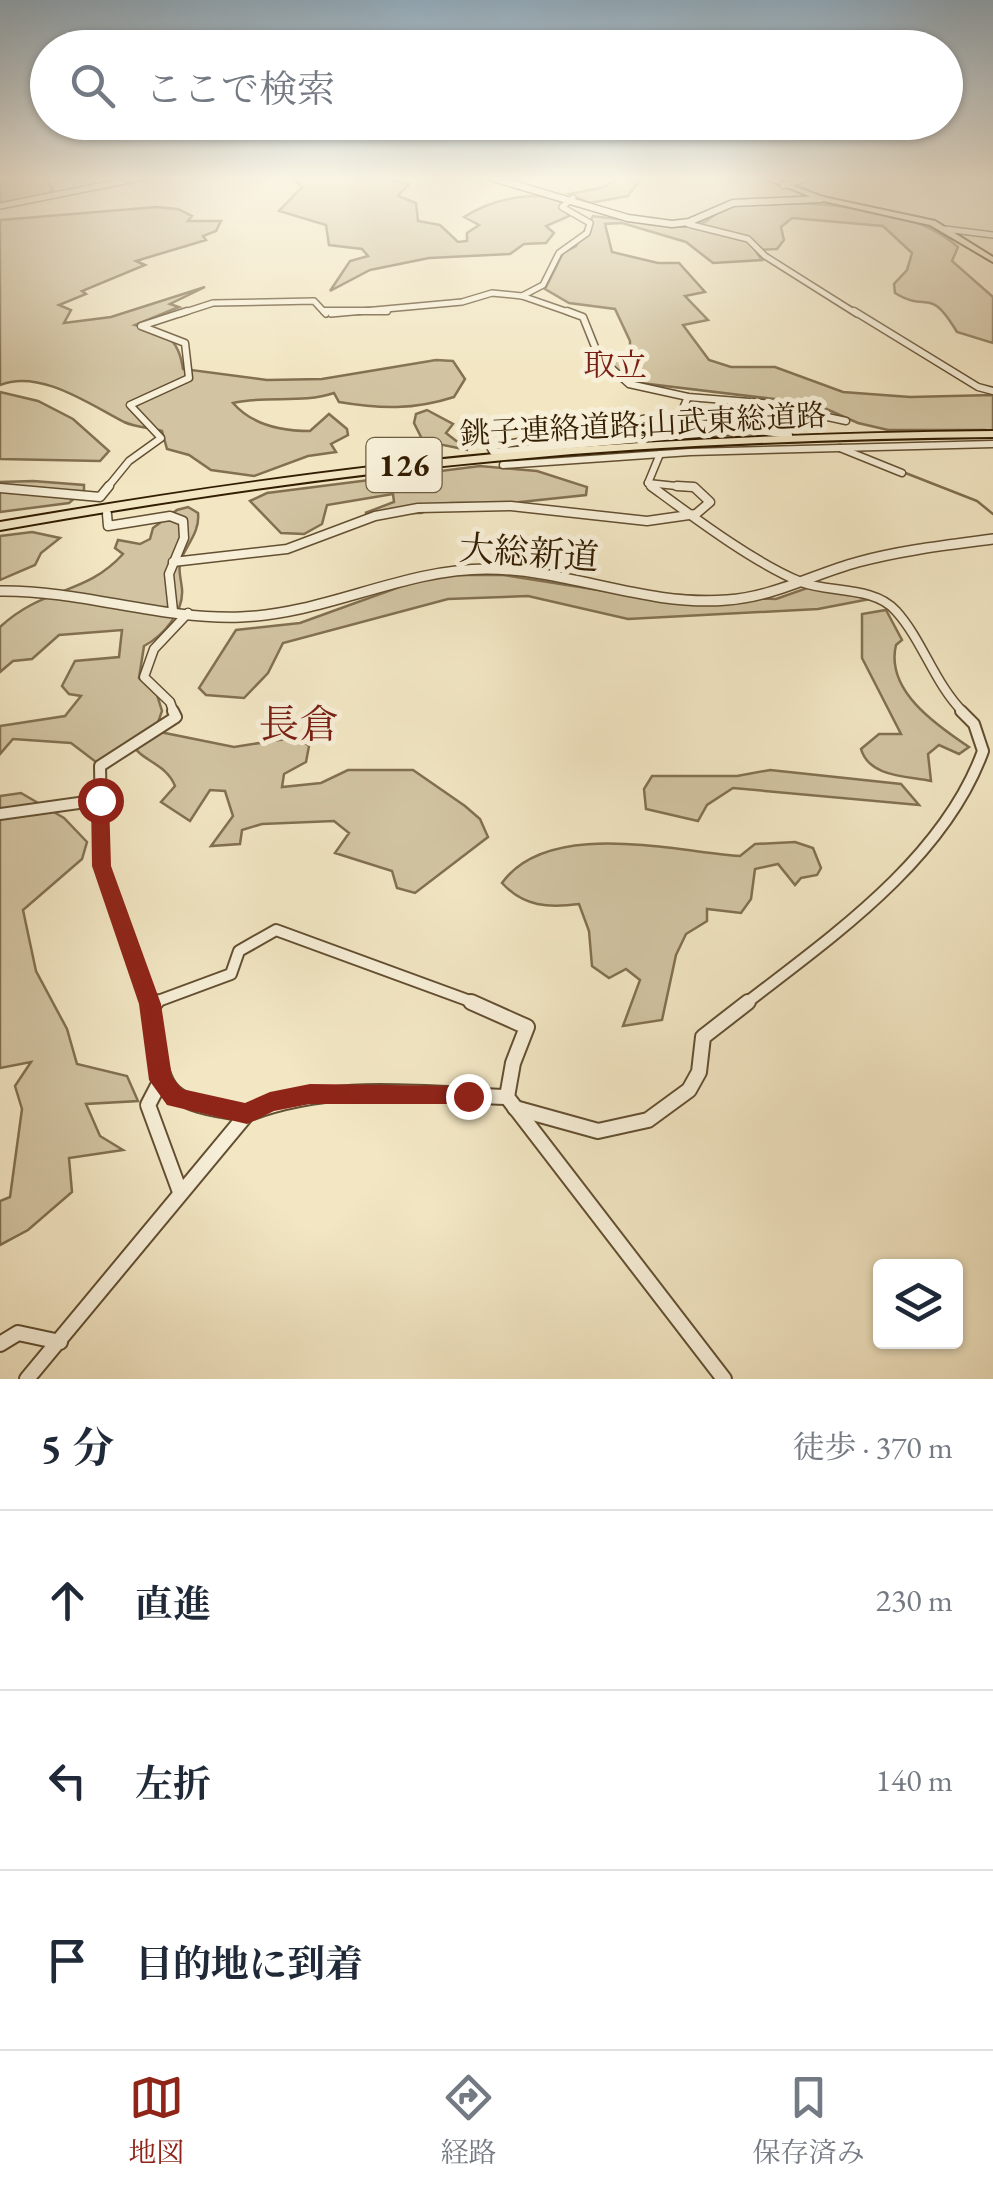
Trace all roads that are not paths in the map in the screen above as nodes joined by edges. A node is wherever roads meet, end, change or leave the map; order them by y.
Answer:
1 (572, 242) edge
2 (751, 242) edge
3 (966, 242) edge
4 (993, 260) edge
5 (522, 296) junction
6 (993, 391) edge
7 (688, 397) junction
8 (678, 420) junction
9 (846, 421) dead end
10 (742, 430) junction
11 (993, 434) edge
12 (789, 435) dead end
13 (670, 437) junction
14 (818, 439) junction
15 (993, 444) edge
16 (835, 446) junction
17 (660, 454) junction
18 (503, 465) dead end
19 (902, 473) dead end
20 (648, 483) junction
21 (0, 488) edge
22 (107, 514) dead end
23 (692, 518) junction
24 (0, 526) edge
25 (993, 539) edge
26 (173, 562) junction
27 (801, 582) junction
28 (0, 591) edge
29 (173, 611) junction
30 (188, 613) junction
31 (988, 750) edge
32 (100, 800) junction
33 (0, 814) edge
34 (150, 1004) junction
35 (161, 1080) junction
36 (511, 1102) junction
37 (247, 1114) junction
38 (180, 1192) junction
39 (60, 1342) junction
40 (0, 1344) edge
41 (26, 1379) edge
42 (724, 1379) edge

1 - 5 street
2 - 6 street
3 - 4 main road
5 - 7 street
5 - 21 street
7 - 8 street
7 - 9 street
8 - 10 street
8 - 13 street
8 - 13 street
10 - 12 street
10 - 13 street
11 - 14 highway, 銚子連絡道路;山武東総道路 / 126
14 - 16 street
14 - 24 highway, 銚子連絡道路;山武東総道路 / 126
15 - 16 street
16 - 17 street
16 - 19 street
17 - 18 street
17 - 20 street
20 - 23 street
20 - 23 street
22 - 26 street
23 - 26 street
23 - 27 street
25 - 27 street, 大総新道
26 - 29 street
27 - 30 street, 大総新道
27 - 31 street
28 - 29 street, 大総新道
29 - 30 street, 大総新道
30 - 32 street
31 - 36 street
32 - 33 street
32 - 34 street
34 - 35 street
34 - 36 street
35 - 37 street
35 - 38 street
36 - 37 street
36 - 42 street
37 - 38 street
38 - 39 street
39 - 40 street
39 - 41 street

